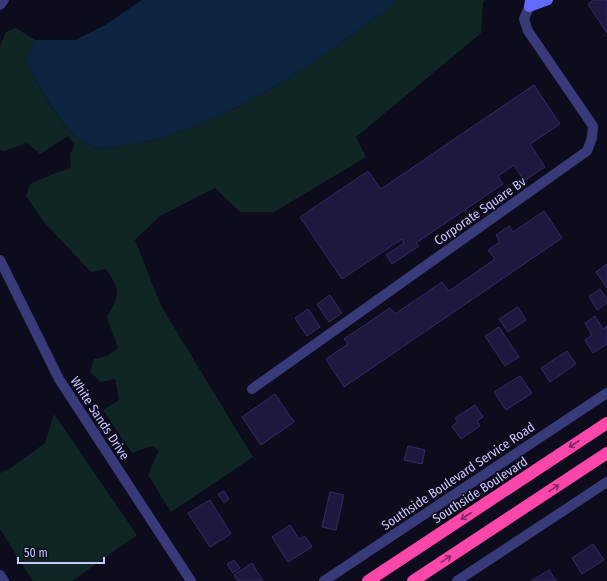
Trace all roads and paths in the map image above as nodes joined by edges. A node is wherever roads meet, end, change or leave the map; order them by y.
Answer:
1 (4, 0) edge
2 (548, 0) edge
3 (530, 3) edge
4 (0, 5) edge
5 (0, 260) edge
6 (252, 389) dead end
7 (607, 393) edge
8 (607, 423) edge
9 (607, 453) edge
10 (607, 482) edge
11 (0, 575) edge
12 (4, 581) edge
13 (191, 581) edge
14 (324, 581) edge
15 (368, 581) edge
16 (414, 581) edge
17 (457, 581) edge

1 - 4 street
2 - 3 street
3 - 6 street, Corporate Square Bv
5 - 13 street, White Sands Drive
7 - 14 street, Southside Boulevard Service Road
8 -> 15 highway, Southside Boulevard
16 -> 9 highway
10 - 17 street
11 - 12 street

